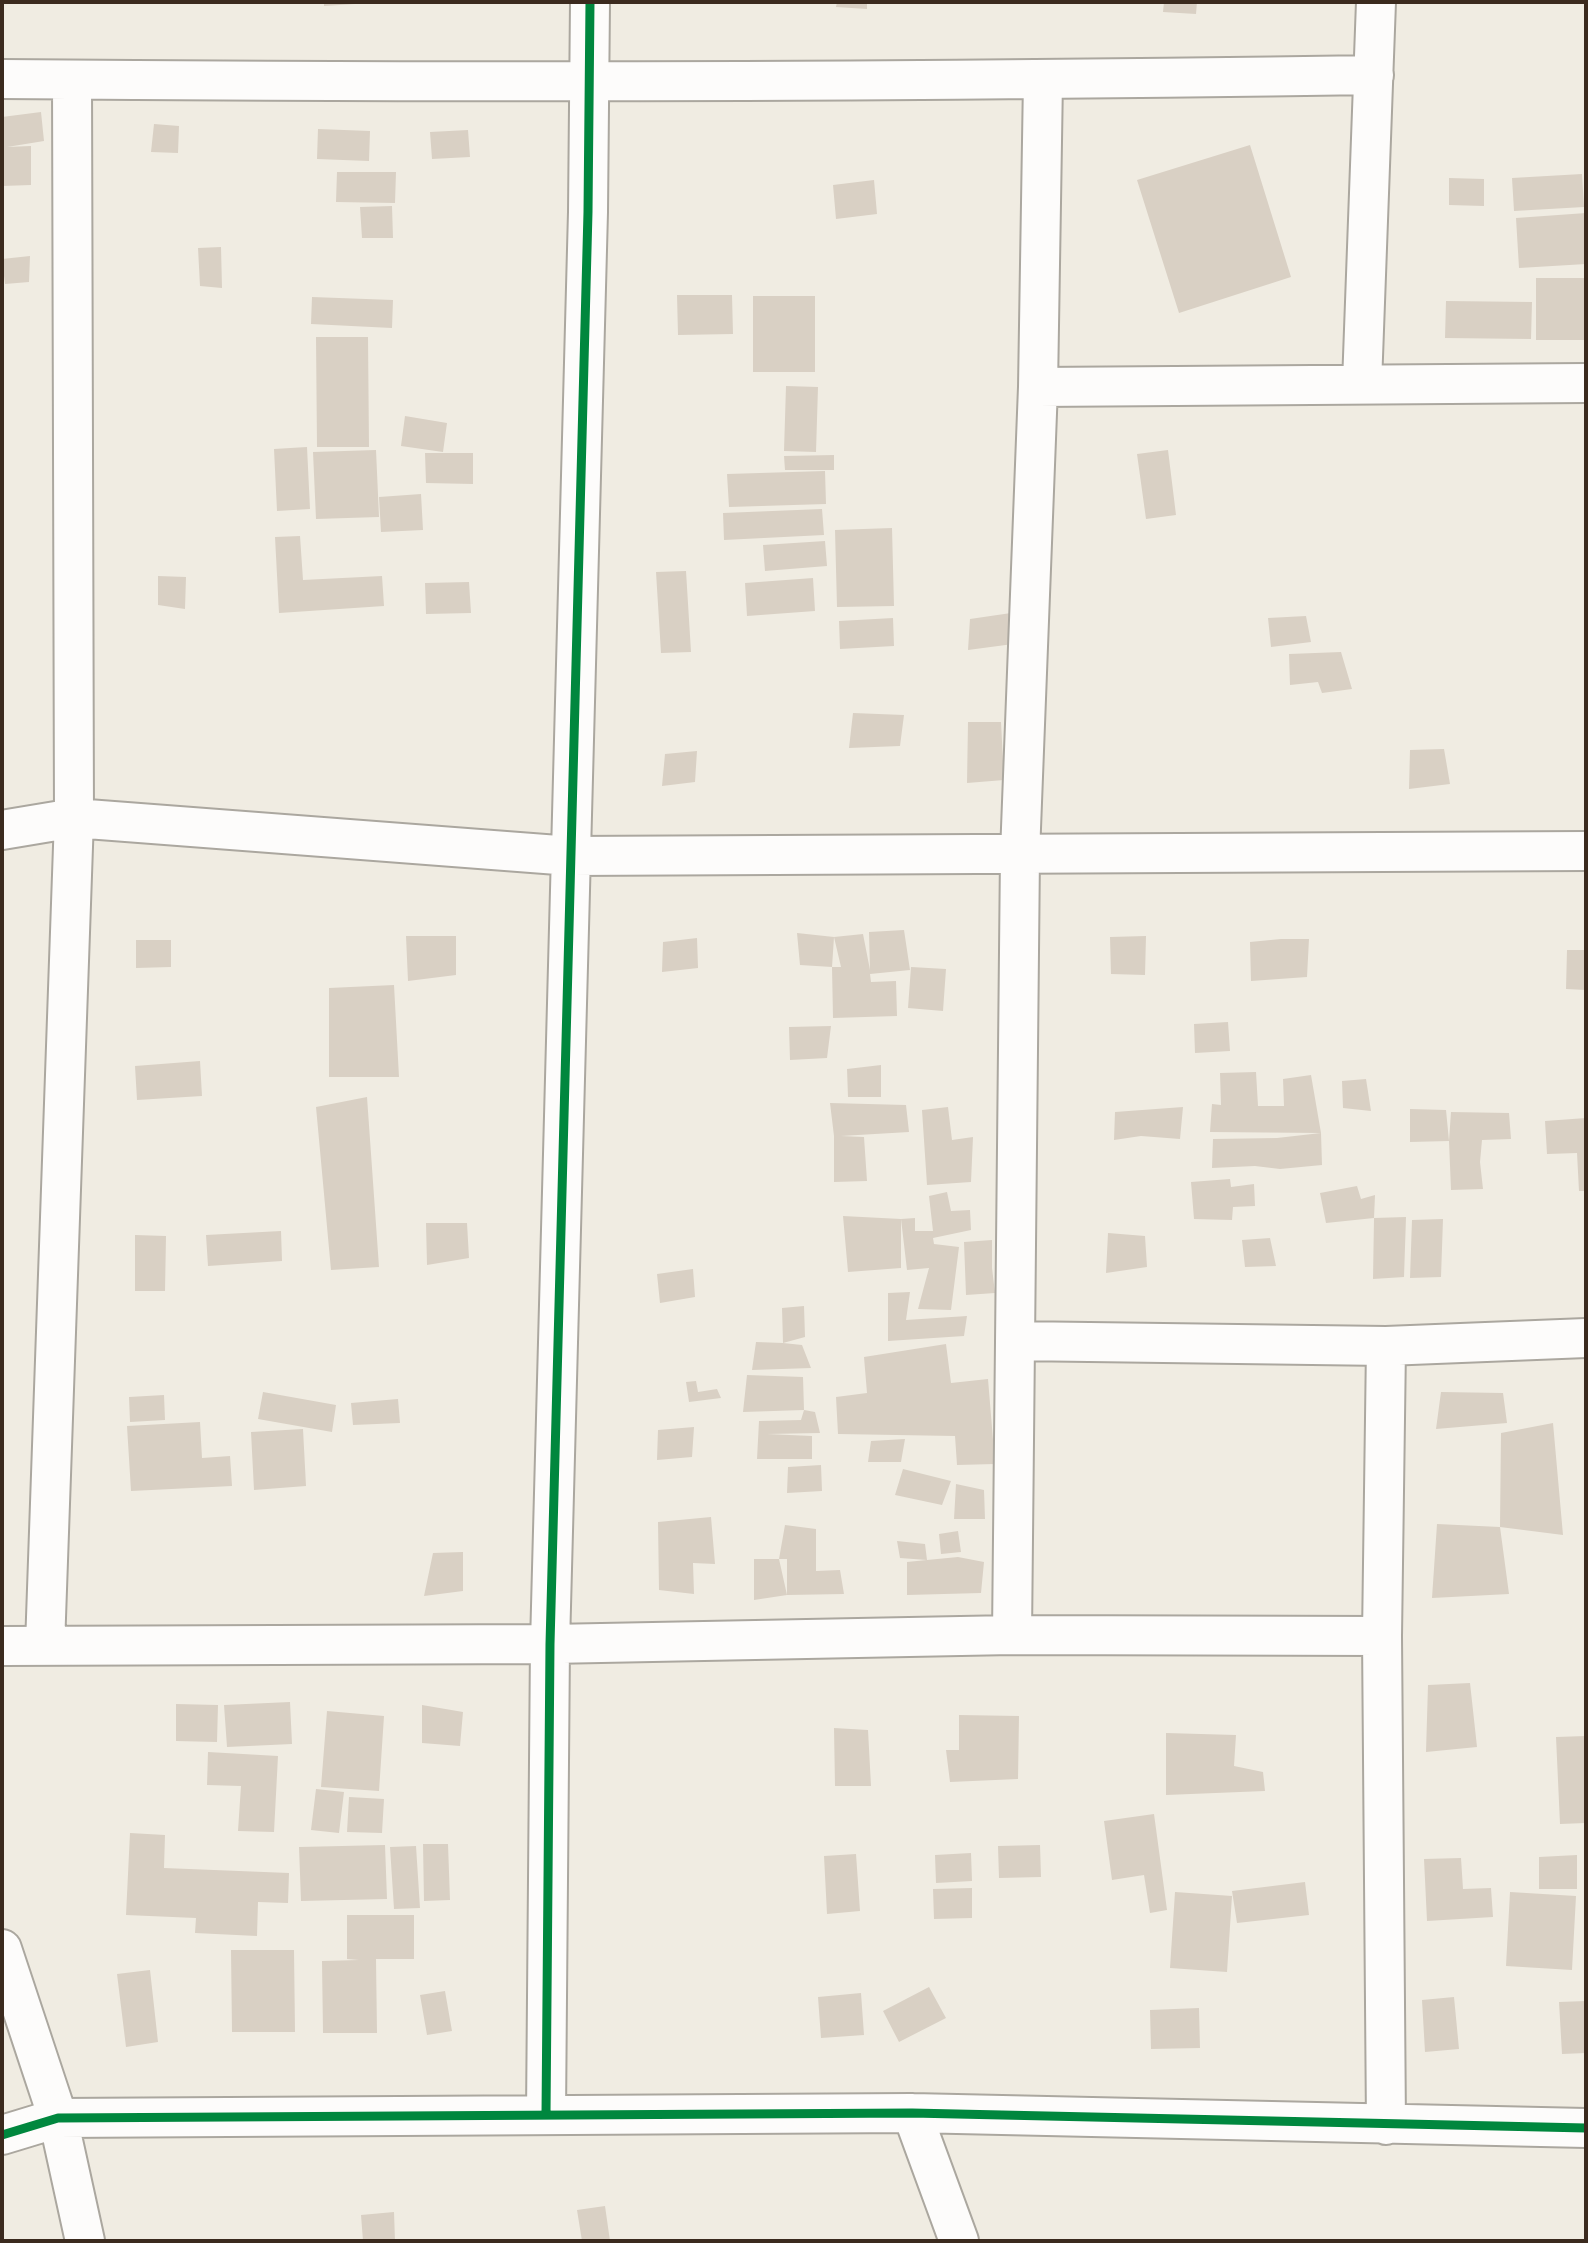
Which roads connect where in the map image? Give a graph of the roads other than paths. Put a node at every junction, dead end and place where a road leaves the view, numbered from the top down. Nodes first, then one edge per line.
1 (590, 2) edge
2 (1376, 2) edge
3 (1374, 75) junction
4 (2, 79) edge
5 (72, 80) junction
6 (1043, 80) junction
7 (589, 82) junction
8 (1586, 383) edge
9 (1362, 384) junction
10 (1038, 387) junction
11 (74, 818) junction
12 (2, 830) edge
13 (1586, 852) edge
14 (1020, 854) junction
15 (570, 856) junction
16 (1586, 1338) edge
17 (1016, 1341) junction
18 (1386, 1346) junction
19 (1012, 1634) junction
20 (1382, 1636) junction
21 (550, 1644) junction
22 (2, 1646) edge
23 (45, 1646) junction
24 (2, 1950) edge
25 (912, 2113) junction
26 (546, 2114) junction
27 (58, 2118) junction
28 (1386, 2125) junction
29 (1586, 2128) edge
30 (2, 2135) edge
31 (85, 2241) edge
32 (959, 2241) edge

1 - 7 street
2 - 3 street
3 - 6 street
3 - 9 street
4 - 5 street
5 - 7 street
5 - 11 street
6 - 7 street
6 - 10 street
7 - 15 street
8 - 9 street
9 - 10 street
10 - 14 street
11 - 12 street
11 - 15 street
11 - 23 street
13 - 14 street
14 - 15 street
14 - 17 street
15 - 21 street
16 - 18 street
17 - 18 street
17 - 19 street
18 - 20 street
19 - 20 street
19 - 21 street
20 - 28 street
21 - 23 street
21 - 26 street
22 - 23 street
24 - 27 street
25 - 26 street
25 - 28 street
25 - 32 street
26 - 27 street
27 - 30 street
27 - 31 street
28 - 29 street

